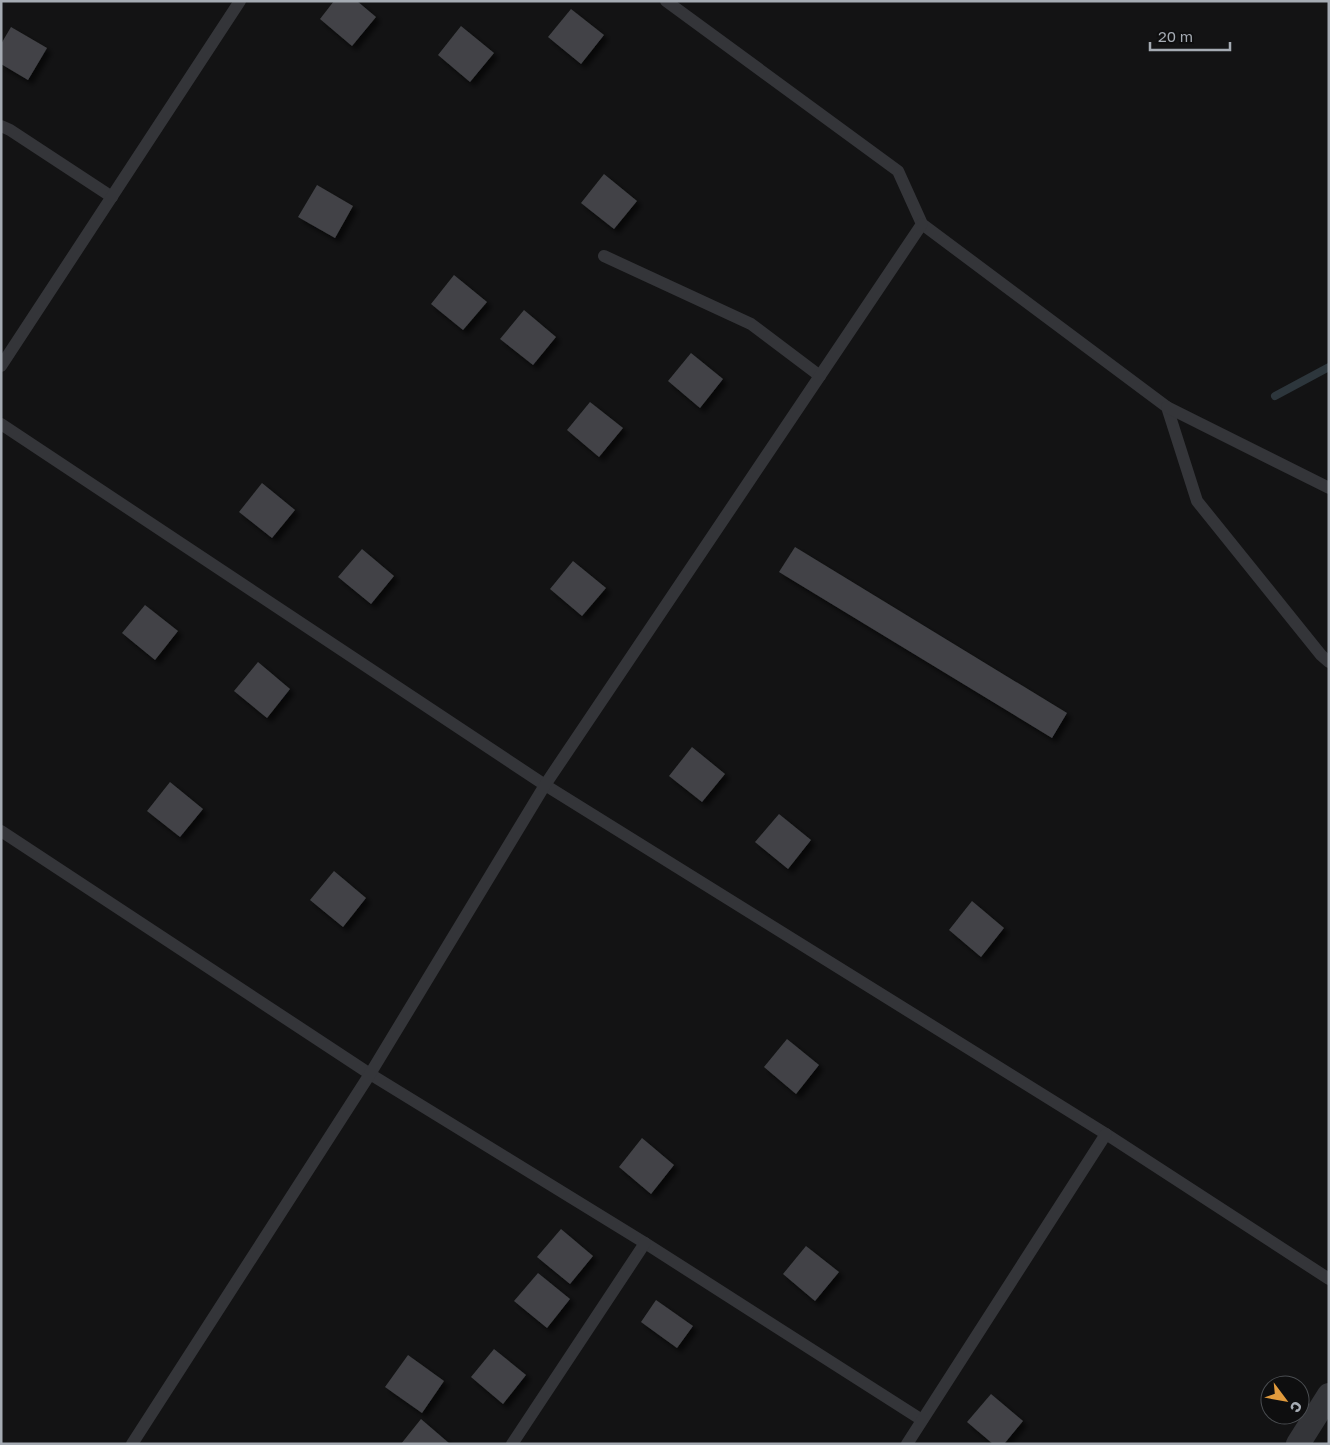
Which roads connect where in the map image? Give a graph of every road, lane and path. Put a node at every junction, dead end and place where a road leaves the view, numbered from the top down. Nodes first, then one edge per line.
1 (240, 1) edge
2 (666, 1) edge
3 (1, 126) edge
4 (112, 197) junction
5 (922, 224) junction
6 (604, 256) dead end
7 (1, 366) edge
8 (820, 376) junction
9 (1167, 407) junction
10 (1, 424) edge
11 (1329, 488) edge
12 (1329, 662) edge
13 (545, 784) junction
14 (1, 831) edge
15 (370, 1074) junction
16 (1106, 1134) junction
17 (645, 1243) junction
18 (1329, 1278) edge
19 (1329, 1395) edge
20 (922, 1420) junction
21 (132, 1444) edge
22 (512, 1444) edge
23 (907, 1444) edge
24 (1298, 1444) edge

1 - 4 lane
2 - 5 lane
3 - 4 lane
4 - 7 lane
5 - 8 lane
5 - 9 lane
6 - 8 lane
8 - 13 lane
9 - 11 lane
9 - 12 lane
10 - 13 lane
13 - 15 lane
13 - 16 lane
14 - 15 lane
15 - 17 lane
15 - 21 lane
16 - 18 lane
16 - 20 lane
17 - 20 lane
17 - 22 lane
19 - 24 street
20 - 23 lane

